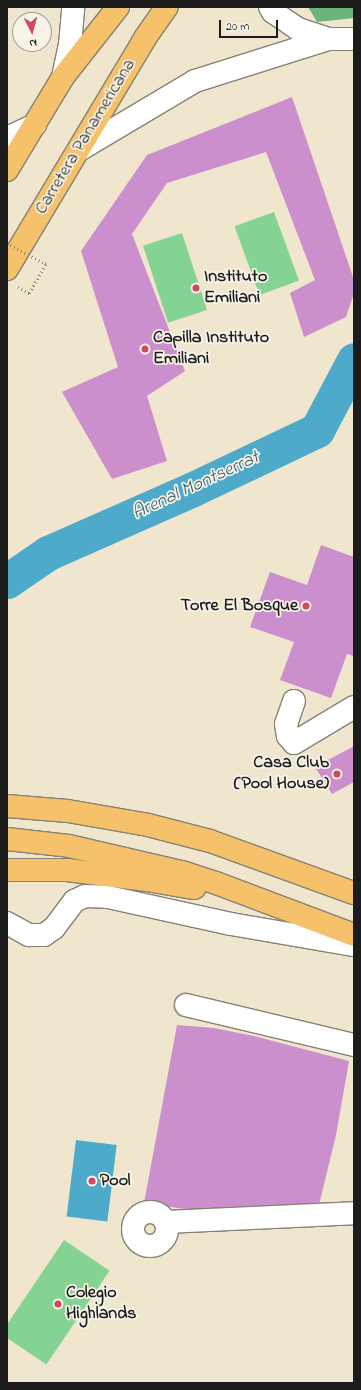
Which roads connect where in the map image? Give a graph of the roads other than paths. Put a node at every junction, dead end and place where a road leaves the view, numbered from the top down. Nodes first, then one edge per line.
1 (73, 7) edge
2 (118, 7) edge
3 (168, 7) edge
4 (270, 7) edge
5 (344, 39) edge
6 (63, 77) junction
7 (35, 125) junction
8 (7, 138) edge
9 (79, 150) junction
10 (7, 170) edge
11 (7, 269) edge
12 (294, 701) dead end
13 (354, 707) edge
14 (7, 806) edge
15 (7, 839) edge
16 (7, 870) edge
17 (354, 893) edge
18 (268, 903) junction
19 (7, 923) edge
20 (354, 935) edge
21 (354, 945) edge
22 (186, 1006) dead end
23 (354, 1045) edge
24 (354, 1213) edge
25 (166, 1222) dead end

1 - 6 street
2 - 6 main road
3 - 9 main road, Carretera Panamericana
4 - 5 street
5 - 9 street
6 - 7 main road
7 - 8 street
7 - 10 main road
9 - 11 main road, Carretera Panamericana
12 - 13 street
14 - 17 main road
15 - 18 main road
16 - 18 main road
18 - 20 main road
19 - 21 street
22 - 23 street
24 - 25 street

